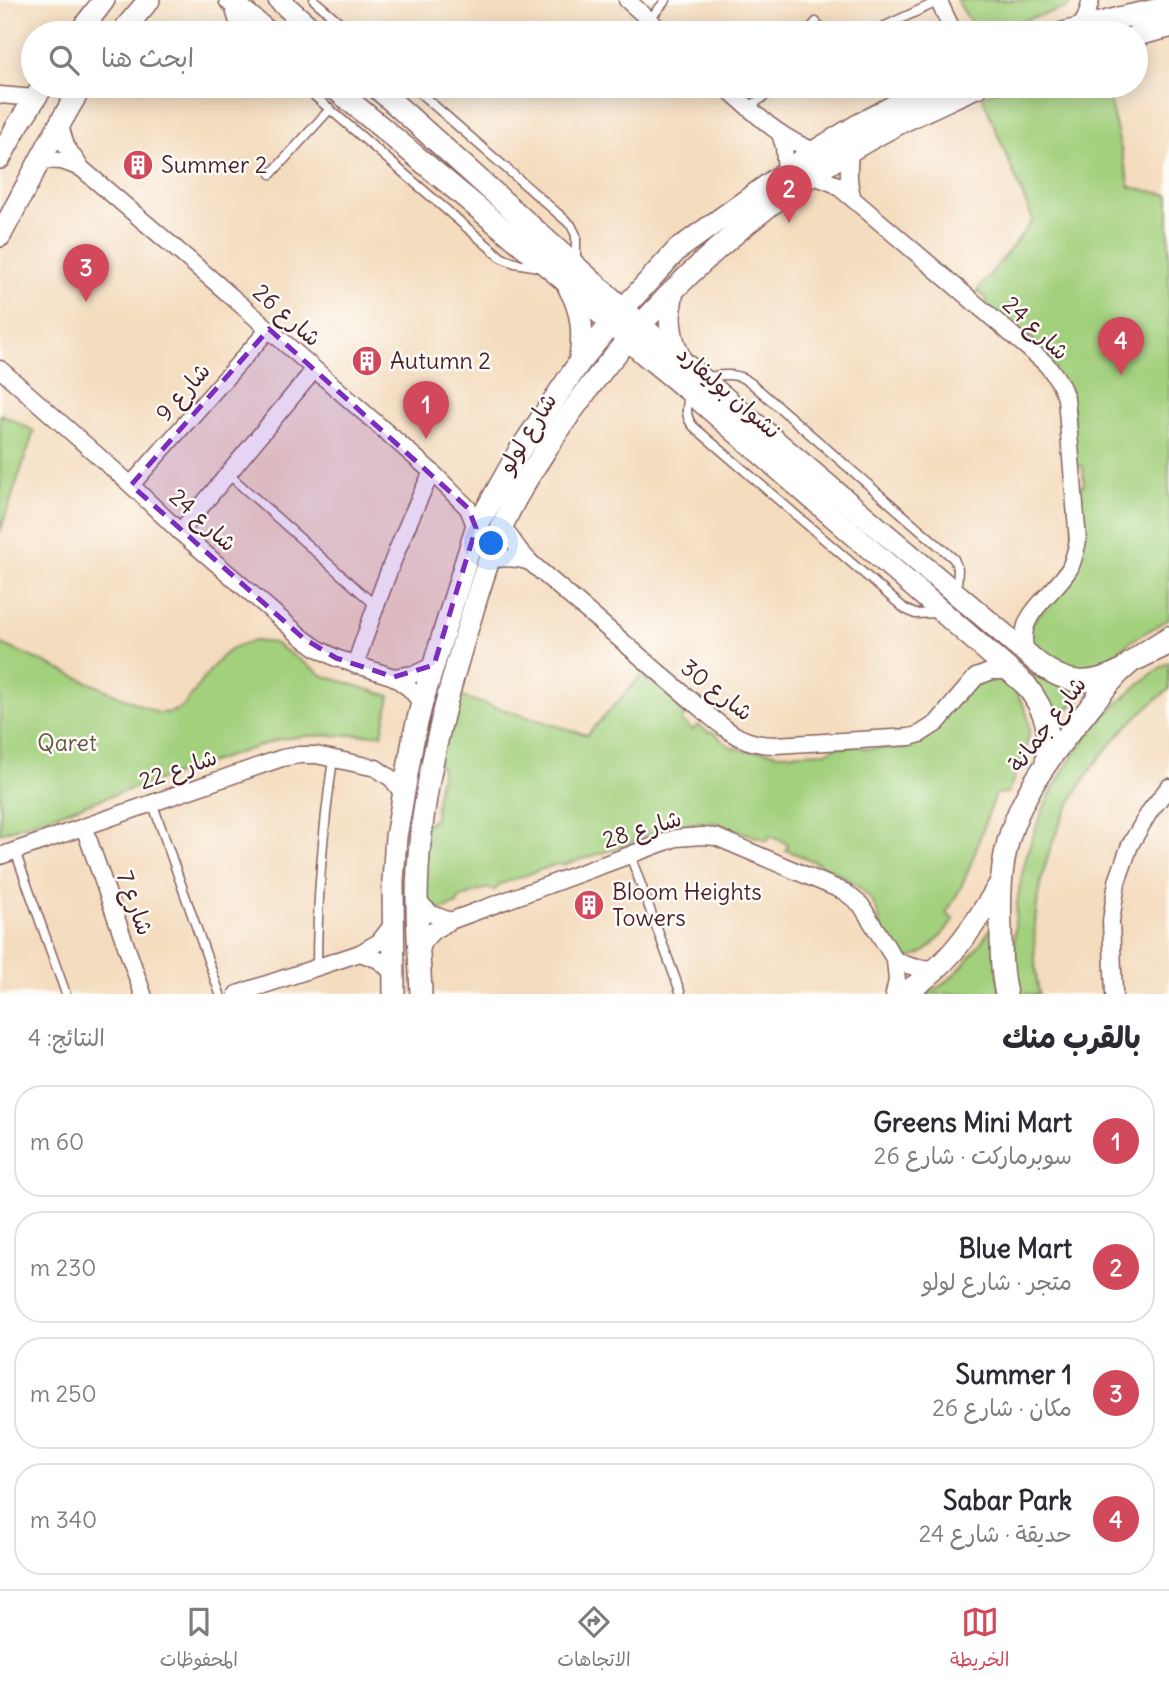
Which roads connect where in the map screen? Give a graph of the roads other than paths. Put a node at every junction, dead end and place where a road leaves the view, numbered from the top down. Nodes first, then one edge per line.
1 (104, 0) edge
2 (149, 0) edge
3 (228, 0) edge
4 (279, 0) edge
5 (314, 0) edge
6 (627, 0) edge
7 (666, 0) edge
8 (938, 0) edge
9 (1091, 0) edge
10 (1097, 0) edge
11 (1169, 7) edge
12 (1119, 18) junction
13 (649, 20) joint
14 (88, 21) edge
15 (131, 21) edge
16 (234, 21) edge
17 (254, 21) edge
18 (303, 21) edge
19 (338, 21) edge
20 (895, 21) edge
21 (948, 21) edge
22 (1082, 21) edge
23 (1107, 21) edge
24 (1169, 27) edge
25 (1148, 32) edge
26 (21, 94) edge
27 (0, 97) edge
28 (35, 98) edge
29 (74, 98) edge
30 (317, 98) edge
31 (347, 98) edge
32 (387, 98) edge
33 (426, 98) edge
34 (738, 98) edge
35 (762, 98) edge
36 (909, 98) edge
37 (952, 98) edge
38 (749, 107) junction
39 (330, 109) junction
40 (59, 122) junction
41 (16, 128) junction
42 (780, 134) junction
43 (850, 150) junction
44 (815, 151) junction
45 (0, 158) edge
46 (41, 160) junction
47 (81, 167) junction
48 (786, 172) junction
49 (271, 174) dead end
50 (811, 175) junction
51 (853, 199) junction
52 (0, 236) edge
53 (564, 272) junction
54 (673, 291) junction
55 (618, 316) junction
56 (269, 329) junction
57 (634, 332) junction
58 (681, 360) junction
59 (579, 363) junction
60 (0, 369) edge
61 (314, 370) junction
62 (695, 384) junction
63 (432, 472) junction
64 (227, 473) junction
65 (131, 485) junction
66 (494, 496) junction
67 (460, 499) junction
68 (502, 526) junction
69 (476, 528) junction
70 (180, 531) junction
71 (488, 561) junction
72 (530, 562) junction
73 (376, 606) junction
74 (1029, 617) junction
75 (992, 623) junction
76 (1169, 637) edge
77 (979, 644) junction
78 (1169, 651) edge
79 (1026, 652) junction
80 (355, 665) junction
81 (434, 665) junction
82 (1122, 670) junction
83 (1010, 671) junction
84 (394, 677) junction
85 (976, 677) junction
86 (422, 703) junction
87 (410, 755) junction
88 (333, 759) junction
89 (1046, 764) junction
90 (376, 768) junction
91 (1169, 787) edge
92 (403, 794) junction
93 (152, 802) junction
94 (84, 827) junction
95 (8, 854) edge
96 (631, 855) junction
97 (1002, 880) junction
98 (417, 901) junction
99 (450, 921) junction
100 (392, 925) junction
101 (419, 946) junction
102 (360, 953) junction
103 (895, 960) junction
104 (317, 968) junction
105 (939, 968) junction
106 (393, 983) edge
107 (1116, 990) edge
108 (903, 993) edge
109 (66, 994) edge
110 (144, 994) edge
111 (220, 994) edge
112 (237, 994) edge
113 (421, 994) edge
114 (681, 994) edge
115 (1006, 994) edge

1 - 14 street
2 - 15 street
3 - 16 lane
3 - 17 street
4 - 18 street
5 - 19 lane
6 - 13 street
7 - 13 lane
8 - 20 lane
8 - 21 street
9 - 22 street
10 - 12 street
11 - 12 street
12 - 23 street
24 - 25 street
26 - 27 street
27 - 41 street
28 - 41 street
29 - 40 street
30 - 39 lane
31 - 53 street, نشوان بوليفارد
32 - 53 street, نشوان بوليفارد
33 - 53 lane
34 - 38 street
35 - 38 lane
36 - 44 street, شارع لولو
37 - 43 street, شارع لولو
38 - 42 street
39 - 49 lane
39 - 53 lane
40 - 46 street
40 - 47 street, شارع 26
41 - 45 street
42 - 44 street
42 - 48 street
43 - 50 street, شارع لولو
43 - 51 street
44 - 48 street, شارع لولو
46 - 47 street, شارع 26
46 - 52 street
47 - 56 street, شارع 26
48 - 55 street, شارع لولو
50 - 51 street, شارع 24
50 - 54 street, شارع لولو
51 - 74 street, شارع 24
53 - 55 street, نشوان بوليفارد
53 - 59 street
54 - 57 street, شارع لولو
54 - 58 street
55 - 57 street, نشوان بوليفارد
55 - 59 street, شارع لولو
56 - 61 street, شارع 26
56 - 65 street, شارع 9
57 - 58 street, نشوان بوليفارد
57 - 62 street, نشوان بوليفارد
57 - 68 street, شارع لولو
58 - 62 street, نشوان بوليفارد
59 - 66 street, شارع لولو
60 - 65 street, شارع 24
61 - 63 street, شارع 26
61 - 64 street
62 - 75 street, نشوان بوليفارد
62 - 77 street, نشوان بوليفارد
63 - 67 street, شارع 26
63 - 73 street
64 - 70 street
64 - 73 lane
65 - 70 street, شارع 24
66 - 67 street
66 - 69 street, شارع لولو
67 - 69 street, شارع 26
68 - 71 street, شارع لولو
68 - 72 street, شارع 30
69 - 81 street, شارع لولو
70 - 80 street, شارع 24
71 - 72 street
71 - 98 street, شارع لولو
72 - 85 street, شارع 30
73 - 80 street
74 - 75 street
74 - 79 street
75 - 79 street, نشوان بوليفارد
76 - 82 street, شارع جمانة
77 - 83 street, نشوان بوليفارد
77 - 85 street
78 - 82 lane
79 - 82 street, نشوان بوليفارد
80 - 84 street, شارع 24
81 - 84 street
81 - 86 street, شارع لولو
82 - 89 street, شارع جمانة
83 - 85 street
83 - 89 street, نشوان بوليفارد
84 - 86 street, شارع 24
86 - 87 street, شارع لولو
87 - 90 street
87 - 92 street, شارع لولو
88 - 90 street, شارع 22
88 - 93 street, شارع 22
88 - 104 lane
89 - 97 street, شارع جمانة
90 - 92 street
91 - 107 street
92 - 100 street, شارع لولو
93 - 94 street, شارع 22
93 - 111 lane
94 - 95 street, شارع 22
94 - 110 street, شارع 7
95 - 109 lane
96 - 99 street, شارع 28
96 - 103 street, شارع 28
96 - 114 lane
97 - 105 street
97 - 115 street, شارع جمانة
98 - 99 street
98 - 101 street, شارع لولو
99 - 101 street, شارع 28
100 - 102 street
100 - 106 street, شارع لولو
101 - 113 street, شارع لولو
102 - 104 street
102 - 106 street
103 - 105 street
103 - 108 street
104 - 112 street
105 - 108 street

